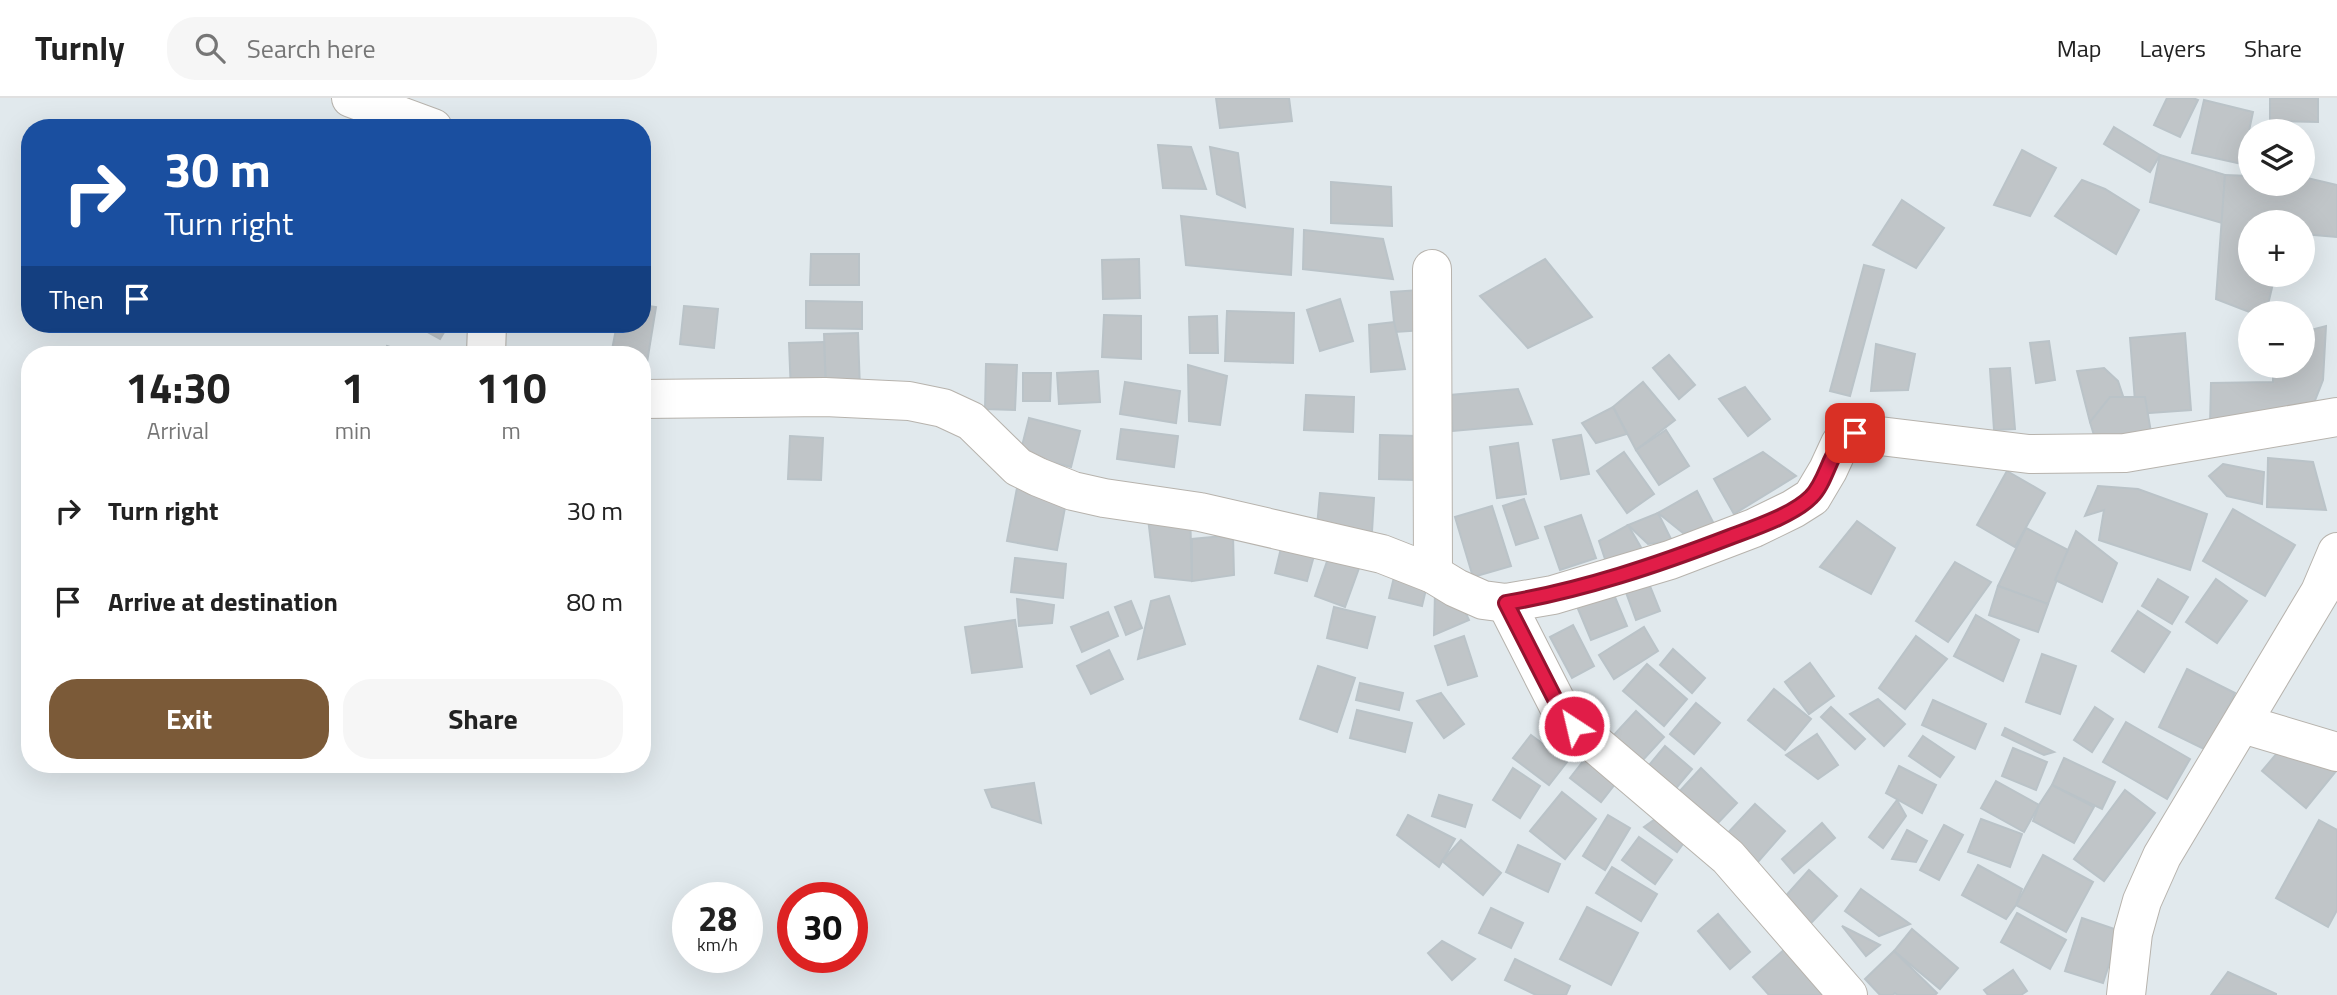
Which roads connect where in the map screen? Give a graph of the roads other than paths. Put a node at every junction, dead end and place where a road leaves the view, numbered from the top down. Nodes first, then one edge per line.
1 (351, 98) edge
2 (408, 119) edge
3 (1432, 269) dead end
4 (651, 400) edge
5 (2337, 417) edge
6 (2337, 552) edge
7 (1433, 574) junction
8 (1506, 603) junction
9 (2243, 724) junction
10 (2337, 752) edge
11 (1848, 995) edge
12 (2126, 995) edge

1 - 2 street
3 - 7 street
4 - 7 street
5 - 8 street
6 - 9 street
7 - 8 street
8 - 11 street
9 - 10 street
9 - 12 street

